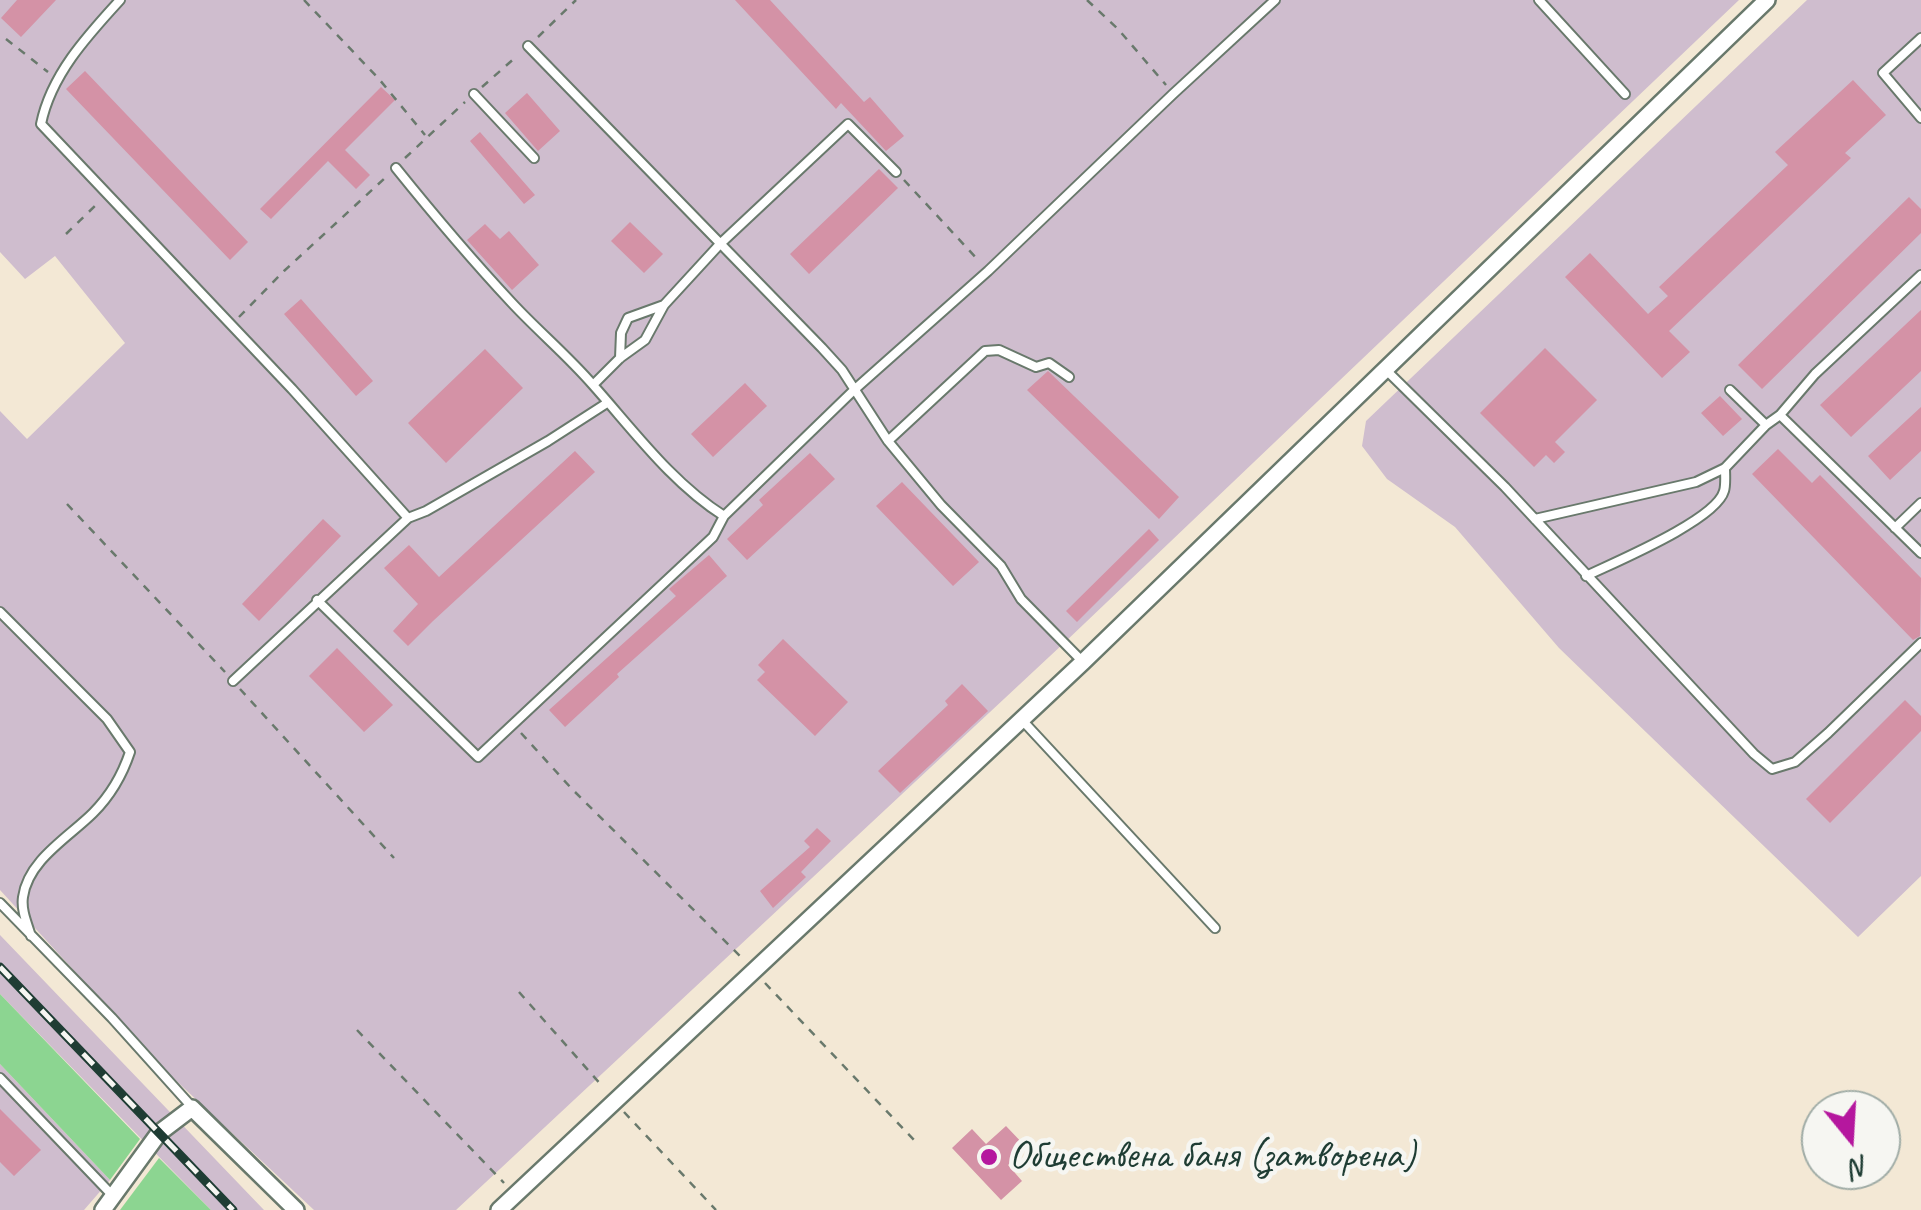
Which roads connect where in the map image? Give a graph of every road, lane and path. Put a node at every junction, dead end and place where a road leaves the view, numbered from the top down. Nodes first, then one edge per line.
1 (120, 0) edge
2 (304, 0) edge
3 (1088, 0) edge
4 (1275, 0) edge
5 (1540, 0) edge
6 (1767, 0) edge
7 (1921, 38) edge
8 (6, 39) dead end
9 (528, 46) dead end
10 (58, 80) junction
11 (474, 94) dead end
12 (1173, 94) junction
13 (1625, 94) dead end
14 (1921, 118) edge
15 (426, 136) dead end
16 (534, 158) dead end
17 (396, 168) dead end
18 (896, 172) joint
19 (106, 195) junction
20 (66, 234) dead end
21 (720, 244) junction
22 (988, 271) junction
23 (1921, 275) edge
24 (664, 305) junction
25 (620, 358) junction
26 (1385, 369) junction
27 (1069, 377) dead end
28 (593, 385) junction
29 (854, 390) junction
30 (1730, 390) dead end
31 (607, 403) junction
32 (1780, 415) junction
33 (1766, 424) junction
34 (888, 441) junction
35 (1725, 468) junction
36 (1921, 503) edge
37 (67, 504) dead end
38 (724, 516) junction
39 (408, 518) junction
40 (1534, 519) junction
41 (1895, 528) junction
42 (1921, 553) edge
43 (1586, 576) junction
44 (317, 600) junction
45 (0, 612) edge
46 (1921, 643) edge
47 (1084, 662) junction
48 (233, 680) junction
49 (1022, 720) junction
50 (513, 724) junction
51 (394, 858) dead end
52 (0, 903) edge
53 (1215, 928) dead end
54 (32, 936) junction
55 (754, 971) junction
56 (357, 1030) dead end
57 (0, 1078) edge
58 (192, 1108) junction
59 (914, 1140) dead end
60 (114, 1196) junction
61 (508, 1205) edge
62 (104, 1210) edge
63 (296, 1210) edge

1 - 10 lane
2 - 15 path
3 - 12 path
4 - 12 lane
5 - 13 lane
6 - 26 street
7 - 14 lane
8 - 10 path
9 - 21 lane
10 - 19 lane
11 - 16 lane
12 - 22 lane
17 - 28 lane
18 - 21 lane
18 - 22 path
19 - 20 path
19 - 39 lane
21 - 24 lane
21 - 29 lane
22 - 29 lane
23 - 32 lane
24 - 25 lane
24 - 25 lane
25 - 28 lane
26 - 40 lane
26 - 47 street
27 - 34 lane
28 - 31 lane
29 - 34 lane
29 - 38 lane
30 - 33 lane
31 - 38 lane
31 - 39 lane
32 - 33 lane
32 - 41 lane
33 - 35 lane
34 - 47 lane
35 - 40 lane
35 - 43 lane
36 - 41 lane
37 - 48 path
38 - 50 lane
39 - 44 lane
40 - 43 lane
41 - 42 lane
43 - 46 lane
44 - 48 lane
44 - 50 lane
45 - 54 lane
47 - 49 street
48 - 51 path
49 - 53 lane
49 - 55 street
50 - 55 path
52 - 54 lane
54 - 58 lane
55 - 59 path
55 - 61 street
56 - 61 path
57 - 60 lane
58 - 60 street
58 - 63 street
60 - 62 street

